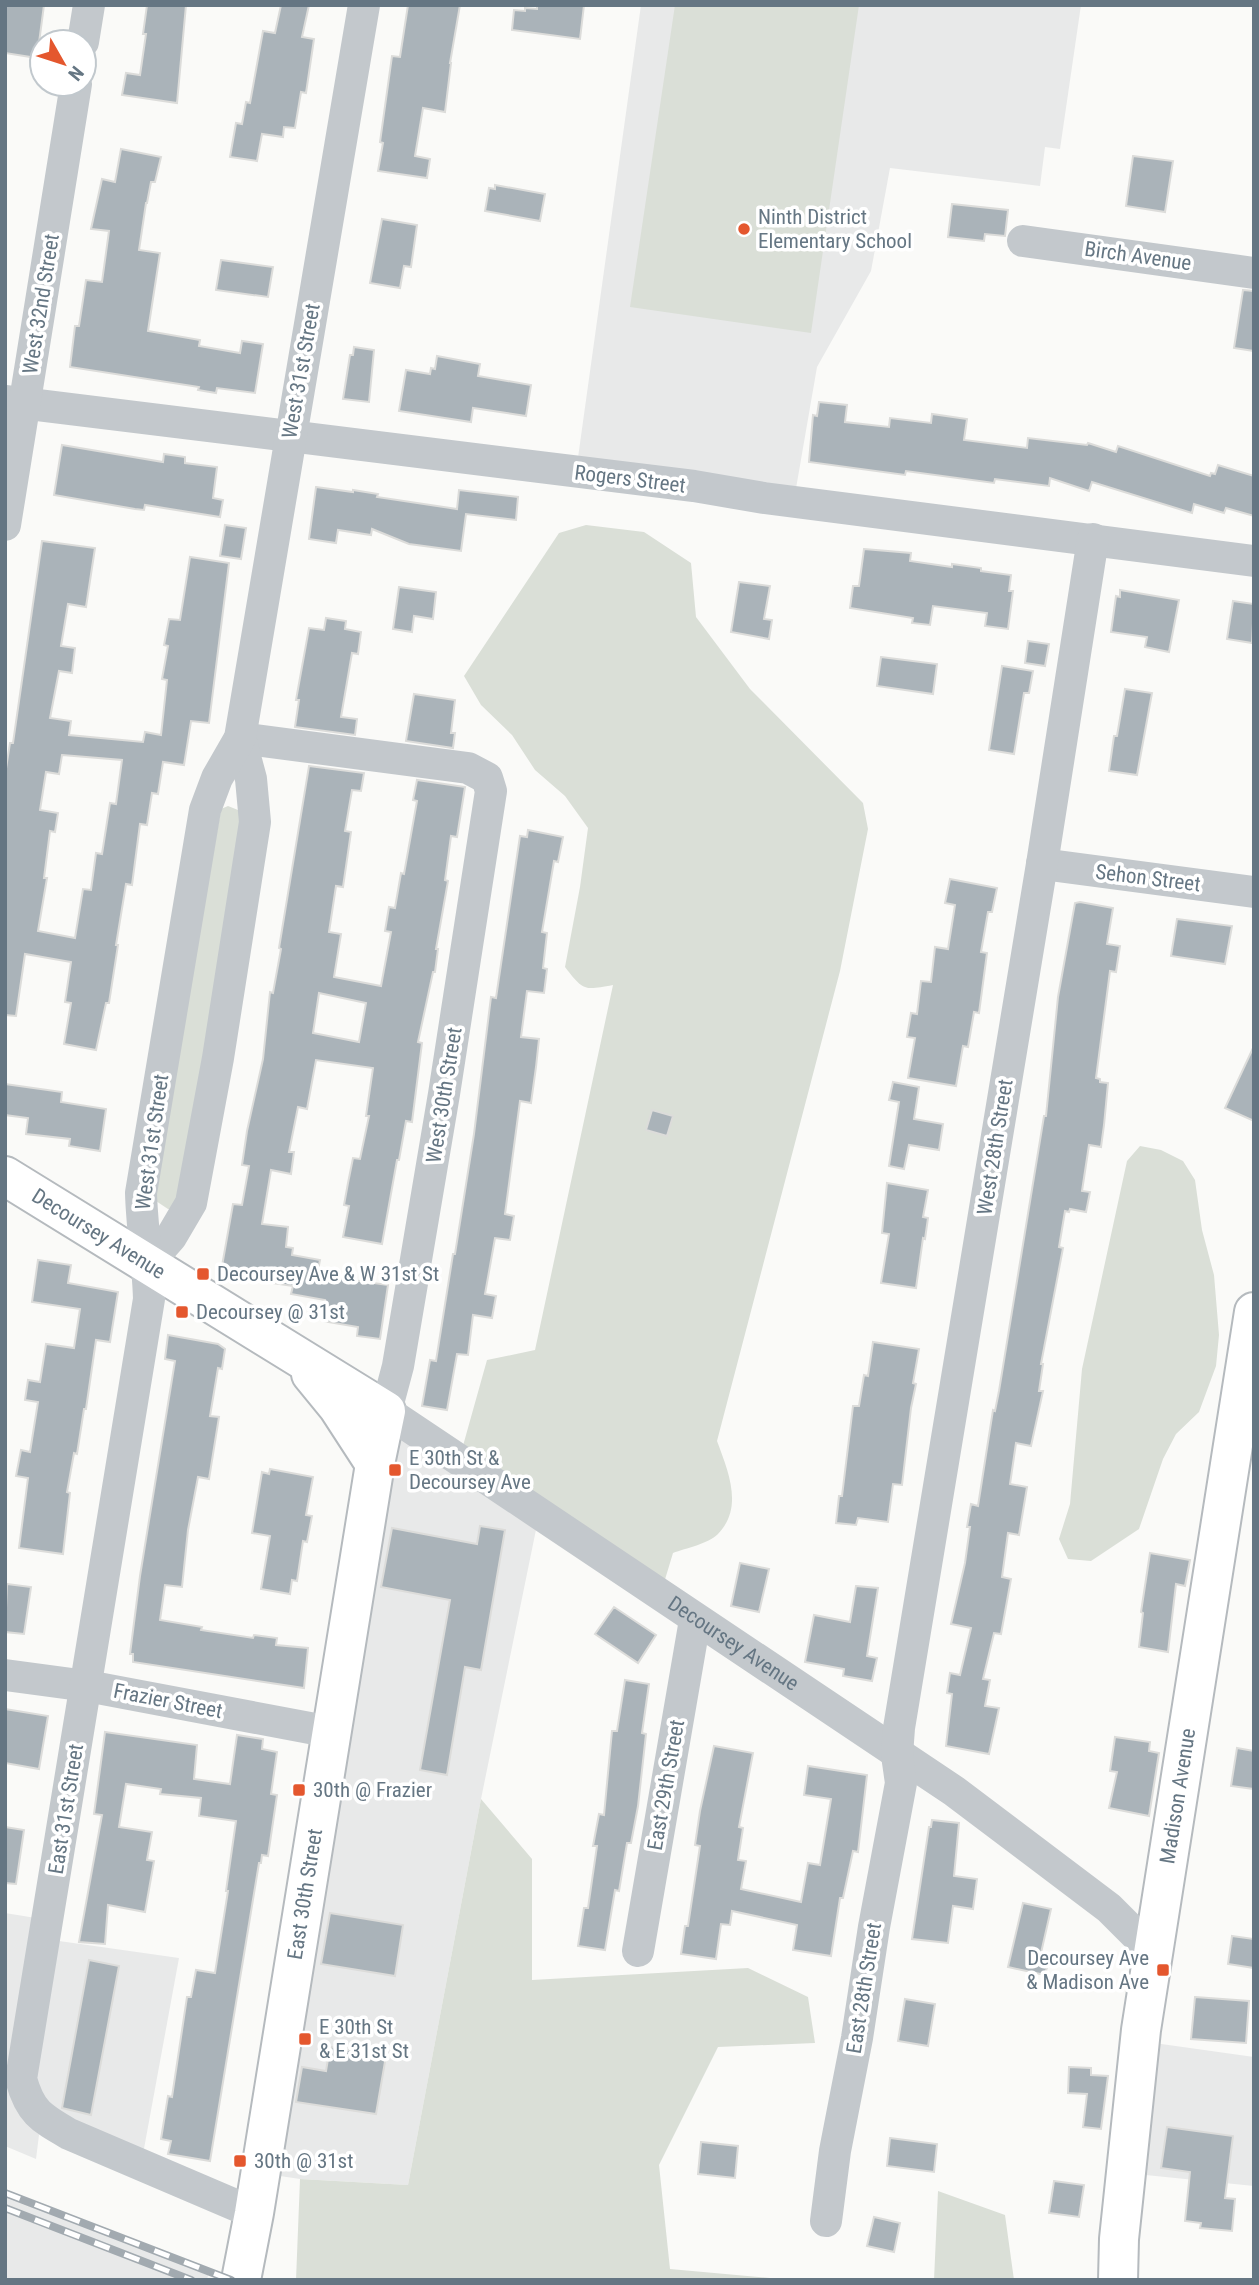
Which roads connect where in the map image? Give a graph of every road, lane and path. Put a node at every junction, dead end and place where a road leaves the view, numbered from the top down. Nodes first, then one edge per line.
1 (89, 5) edge
2 (364, 5) edge
3 (85, 28) edge
4 (73, 98) edge
5 (1023, 241) dead end
6 (1254, 272) edge
7 (15, 403) edge
8 (290, 435) junction
9 (5, 525) edge
10 (1093, 539) junction
11 (1254, 561) edge
12 (240, 738) junction
13 (1042, 864) junction
14 (1254, 892) edge
15 (5, 1176) edge
16 (148, 1263) junction
17 (1254, 1312) edge
18 (299, 1357) junction
19 (386, 1411) junction
20 (374, 1464) junction
21 (695, 1620) junction
22 (5, 1675) edge
23 (87, 1686) junction
24 (331, 1732) junction
25 (897, 1755) junction
26 (638, 1951) dead end
27 (1153, 1952) junction
28 (254, 2213) junction
29 (826, 2221) dead end
30 (241, 2280) edge
31 (1118, 2280) edge

1 - 3 street
2 - 8 street, West 31st Street
4 - 7 street, West 32nd Street
5 - 6 street, Birch Avenue
7 - 8 street, Rogers Street
7 - 9 street, West 32nd Street
8 - 10 street, Rogers Street
8 - 12 street, West 31st Street
10 - 11 street, Rogers Street
10 - 13 street, West 28th Street
12 - 16 street, West 31st Street
12 - 16 street, West 31st Street
12 - 19 street, West 30th Street
13 - 14 street, Sehon Street
13 - 25 street, West 28th Street
15 - 16 main road, Decoursey Avenue
16 - 18 main road, Decoursey Avenue
16 - 23 street, East 31st Street
17 - 27 main road, Madison Avenue
18 - 19 main road, Decoursey Avenue
18 - 20 main road, Decoursey Avenue
19 - 20 main road, East 30th Street
19 - 21 street, Decoursey Avenue
20 - 24 main road, East 30th Street
21 - 25 street, Decoursey Avenue
21 - 26 street, East 29th Street
22 - 23 street, Frazier Street
23 - 24 street, Frazier Street
23 - 28 street, East 31st Street
24 - 28 main road, East 30th Street
25 - 27 street, Decoursey Avenue
25 - 29 street, East 28th Street
27 - 31 main road, Madison Avenue
28 - 30 main road, East 30th Street

